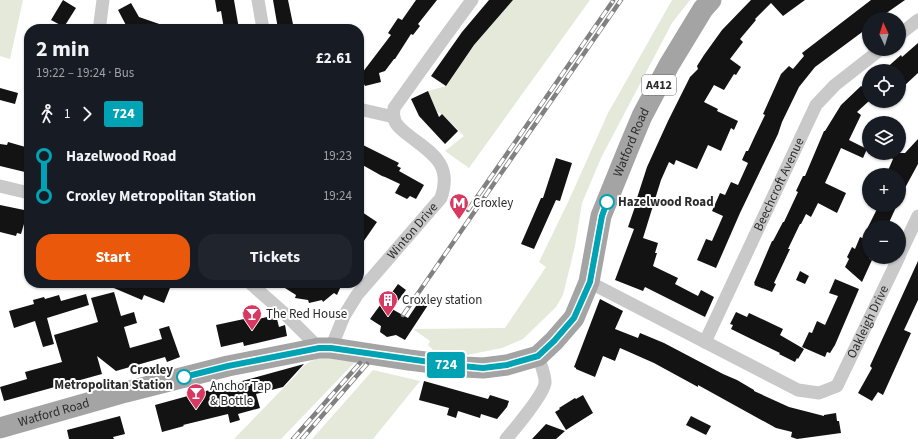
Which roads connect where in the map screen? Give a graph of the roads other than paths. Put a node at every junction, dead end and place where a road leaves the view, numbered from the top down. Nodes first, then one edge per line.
1 (103, 0) edge
2 (258, 0) edge
3 (711, 0) edge
4 (467, 2) edge
5 (918, 20) edge
6 (100, 24) edge
7 (262, 24) edge
8 (906, 29) edge
9 (872, 56) edge
10 (364, 110) edge
11 (394, 117) junction
12 (0, 186) edge
13 (24, 193) edge
14 (918, 216) edge
15 (906, 242) edge
16 (896, 264) edge
17 (590, 282) junction
18 (364, 287) edge
19 (256, 288) edge
20 (363, 288) edge
21 (705, 342) junction
22 (325, 348) junction
23 (538, 356) junction
24 (0, 428) edge
25 (508, 438) edge

1 - 6 street
2 - 7 street
3 - 17 main road, Watford Road / A412
4 - 11 street
5 - 8 street
9 - 21 street, Beechcroft Avenue
10 - 11 street
11 - 18 street, Winton Drive
12 - 13 street
14 - 15 street, Oakleigh Drive
16 - 21 street, Oakleigh Drive
17 - 21 street
17 - 23 main road, Watford Road / A412
19 - 22 street
20 - 22 street, Winton Drive
22 - 23 main road, Watford Road / A412
22 - 24 main road, Watford Road / A412
23 - 25 street

